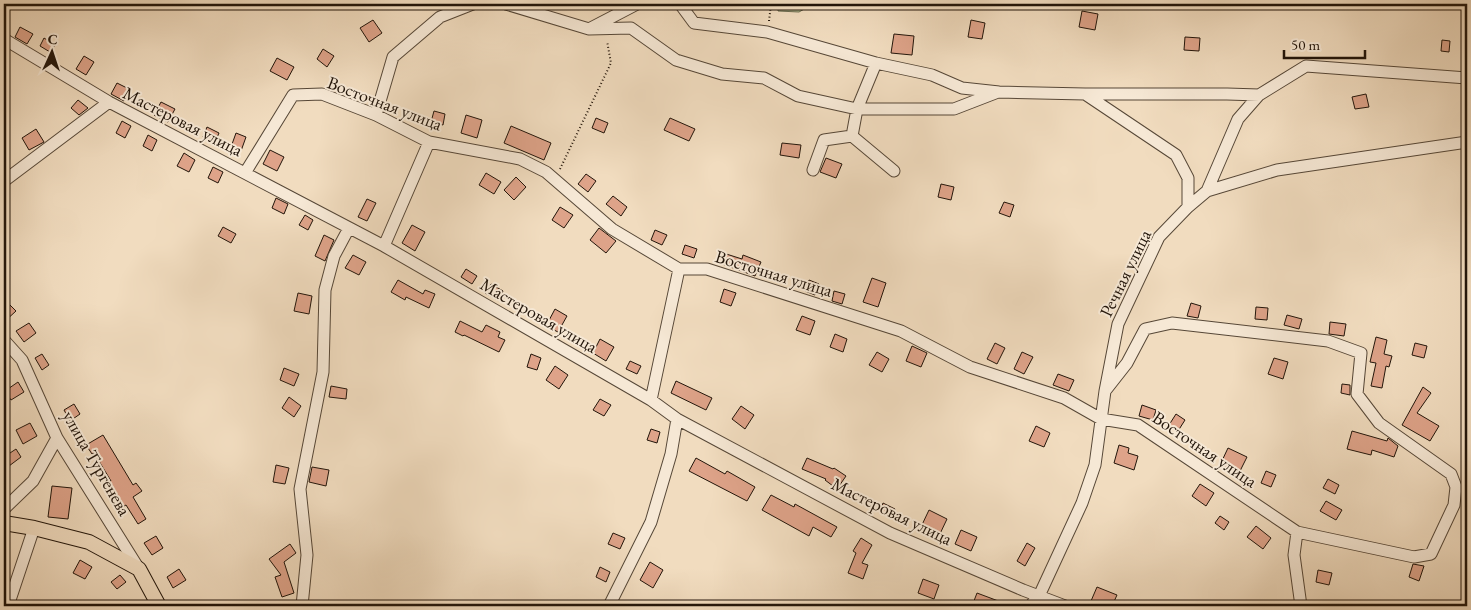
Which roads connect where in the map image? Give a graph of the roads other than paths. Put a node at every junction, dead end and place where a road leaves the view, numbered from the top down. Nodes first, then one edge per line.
1 (473, 4) edge
2 (506, 4) edge
3 (637, 4) edge
4 (680, 4) edge
5 (590, 29) junction
6 (4, 39) edge
7 (876, 64) junction
8 (1467, 78) edge
9 (999, 92) junction
10 (1085, 94) junction
11 (1259, 95) junction
12 (109, 102) junction
13 (857, 108) junction
14 (376, 114) junction
15 (852, 136) junction
16 (428, 142) junction
17 (1467, 142) edge
18 (812, 170) dead end
19 (894, 171) dead end
20 (245, 172) junction
21 (4, 181) edge
22 (1207, 191) junction
23 (1188, 207) junction
24 (349, 228) junction
25 (384, 246) junction
26 (679, 269) junction
27 (4, 340) edge
28 (1104, 391) junction
29 (651, 400) junction
30 (677, 419) junction
31 (1101, 419) junction
32 (57, 438) junction
33 (4, 509) edge
34 (4, 523) edge
35 (34, 528) junction
36 (1297, 532) junction
37 (139, 569) junction
38 (1039, 596) junction
39 (8, 606) edge
40 (159, 606) edge
41 (302, 606) edge
42 (609, 606) edge
43 (1030, 606) edge
44 (1061, 606) edge
45 (1301, 606) edge

1 - 14 street
2 - 5 street
3 - 5 street
4 - 7 street
5 - 13 street
6 - 12 street, Мастеровая улица
7 - 9 street
7 - 13 street
8 - 11 street
9 - 10 street
9 - 13 street
10 - 11 street
10 - 23 street
11 - 22 street
12 - 20 street, Мастеровая улица
12 - 21 street
13 - 15 street
14 - 16 street, Восточная улица
14 - 20 street, Восточная улица
15 - 18 street
15 - 19 street
16 - 25 street
16 - 26 street, Восточная улица
17 - 22 street, Речная улица
20 - 24 street, Мастеровая улица
22 - 23 street, Речная улица
23 - 28 street, Речная улица
24 - 25 street, Мастеровая улица
24 - 41 street
25 - 29 street, Мастеровая улица
26 - 29 street
26 - 31 street, Восточная улица
27 - 32 street, улица Тургенева
28 - 31 street, Речная улица
28 - 36 street
29 - 30 street, Мастеровая улица
30 - 38 street, Мастеровая улица
30 - 42 street
31 - 36 street, Восточная улица
31 - 38 street, Речная улица
32 - 33 street
32 - 37 street, улица Тургенева
34 - 35 main road
35 - 37 main road
35 - 39 street
36 - 45 street
37 - 40 main road, улица Тургенева
38 - 43 street, Речная улица
38 - 44 street, Мастеровая улица

